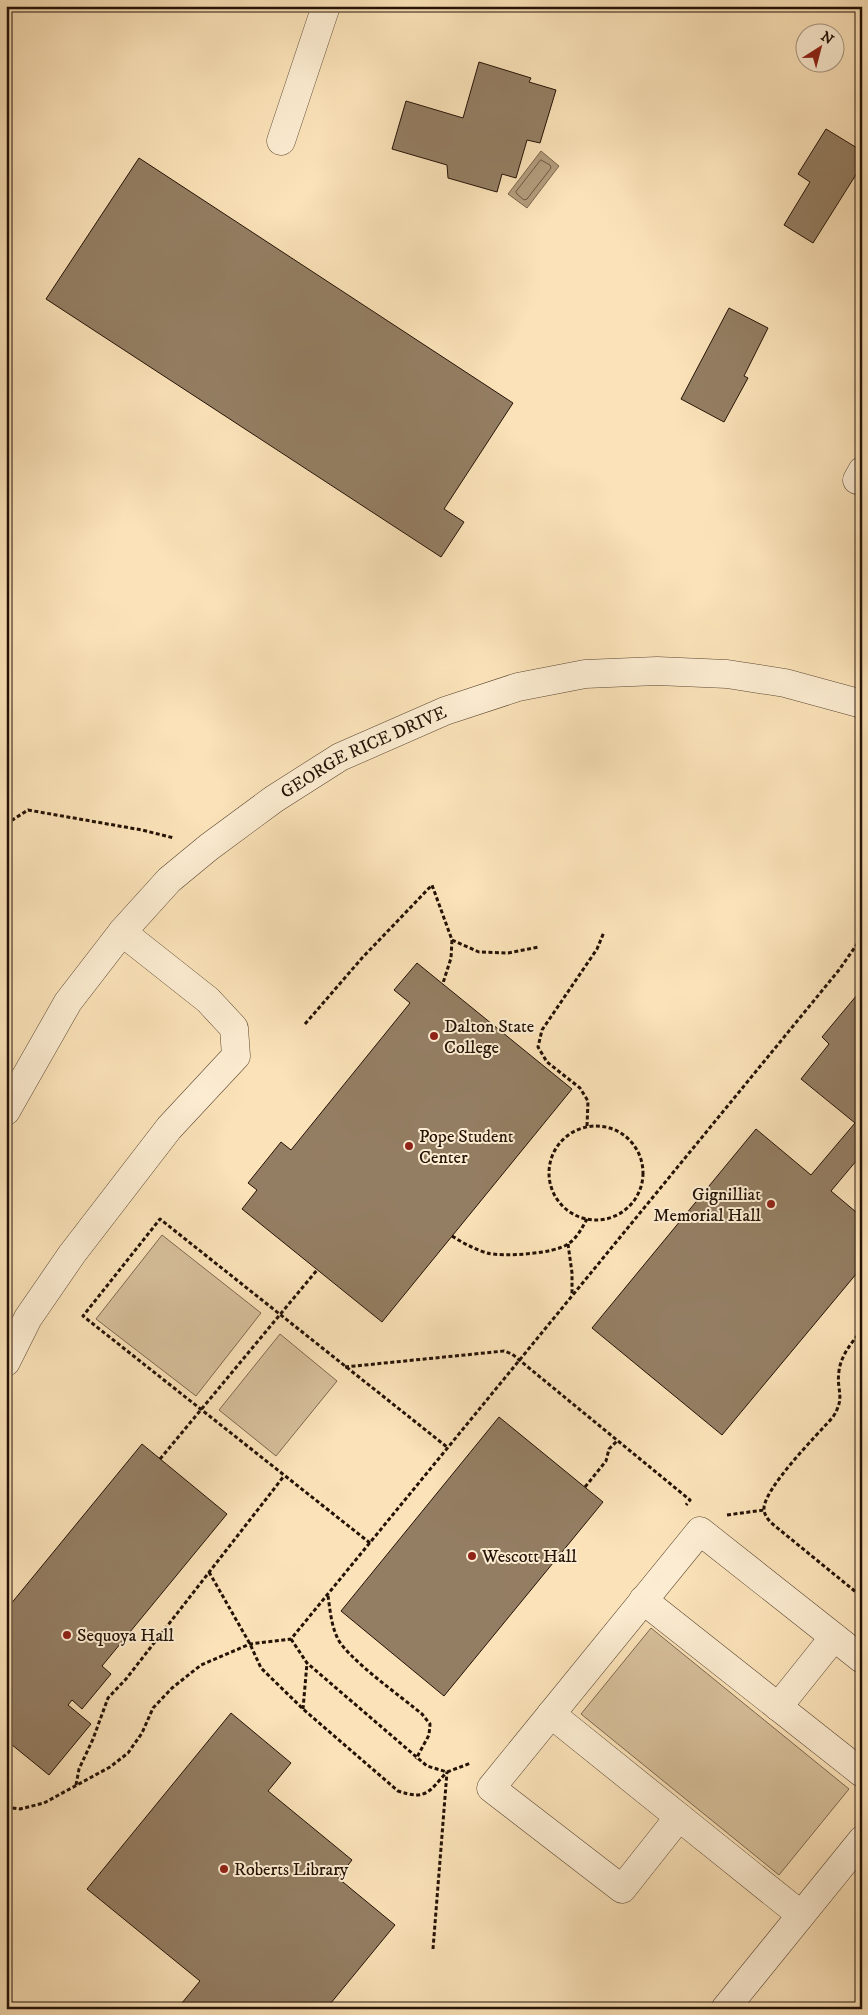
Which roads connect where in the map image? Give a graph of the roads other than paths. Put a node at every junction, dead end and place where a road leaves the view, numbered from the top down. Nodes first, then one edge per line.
1 (326, 6) edge
2 (281, 141) dead end
3 (862, 704) edge
4 (122, 932) junction
5 (6, 1111) edge
6 (6, 1362) edge
7 (643, 1600) junction
8 (834, 1637) junction
9 (862, 1659) edge
10 (778, 1707) junction
11 (551, 1714) junction
12 (862, 1773) edge
13 (679, 1817) junction
14 (862, 1840) edge
15 (801, 1915) junction
16 (725, 2009) edge

1 - 2 street
3 - 4 street, GEORGE RICE DRIVE
4 - 5 street, GEORGE RICE DRIVE
4 - 6 street
7 - 8 street
7 - 10 street
7 - 11 street
8 - 9 street
8 - 10 street
10 - 12 street
11 - 13 street
11 - 13 street
13 - 15 street
14 - 15 street
15 - 16 street

